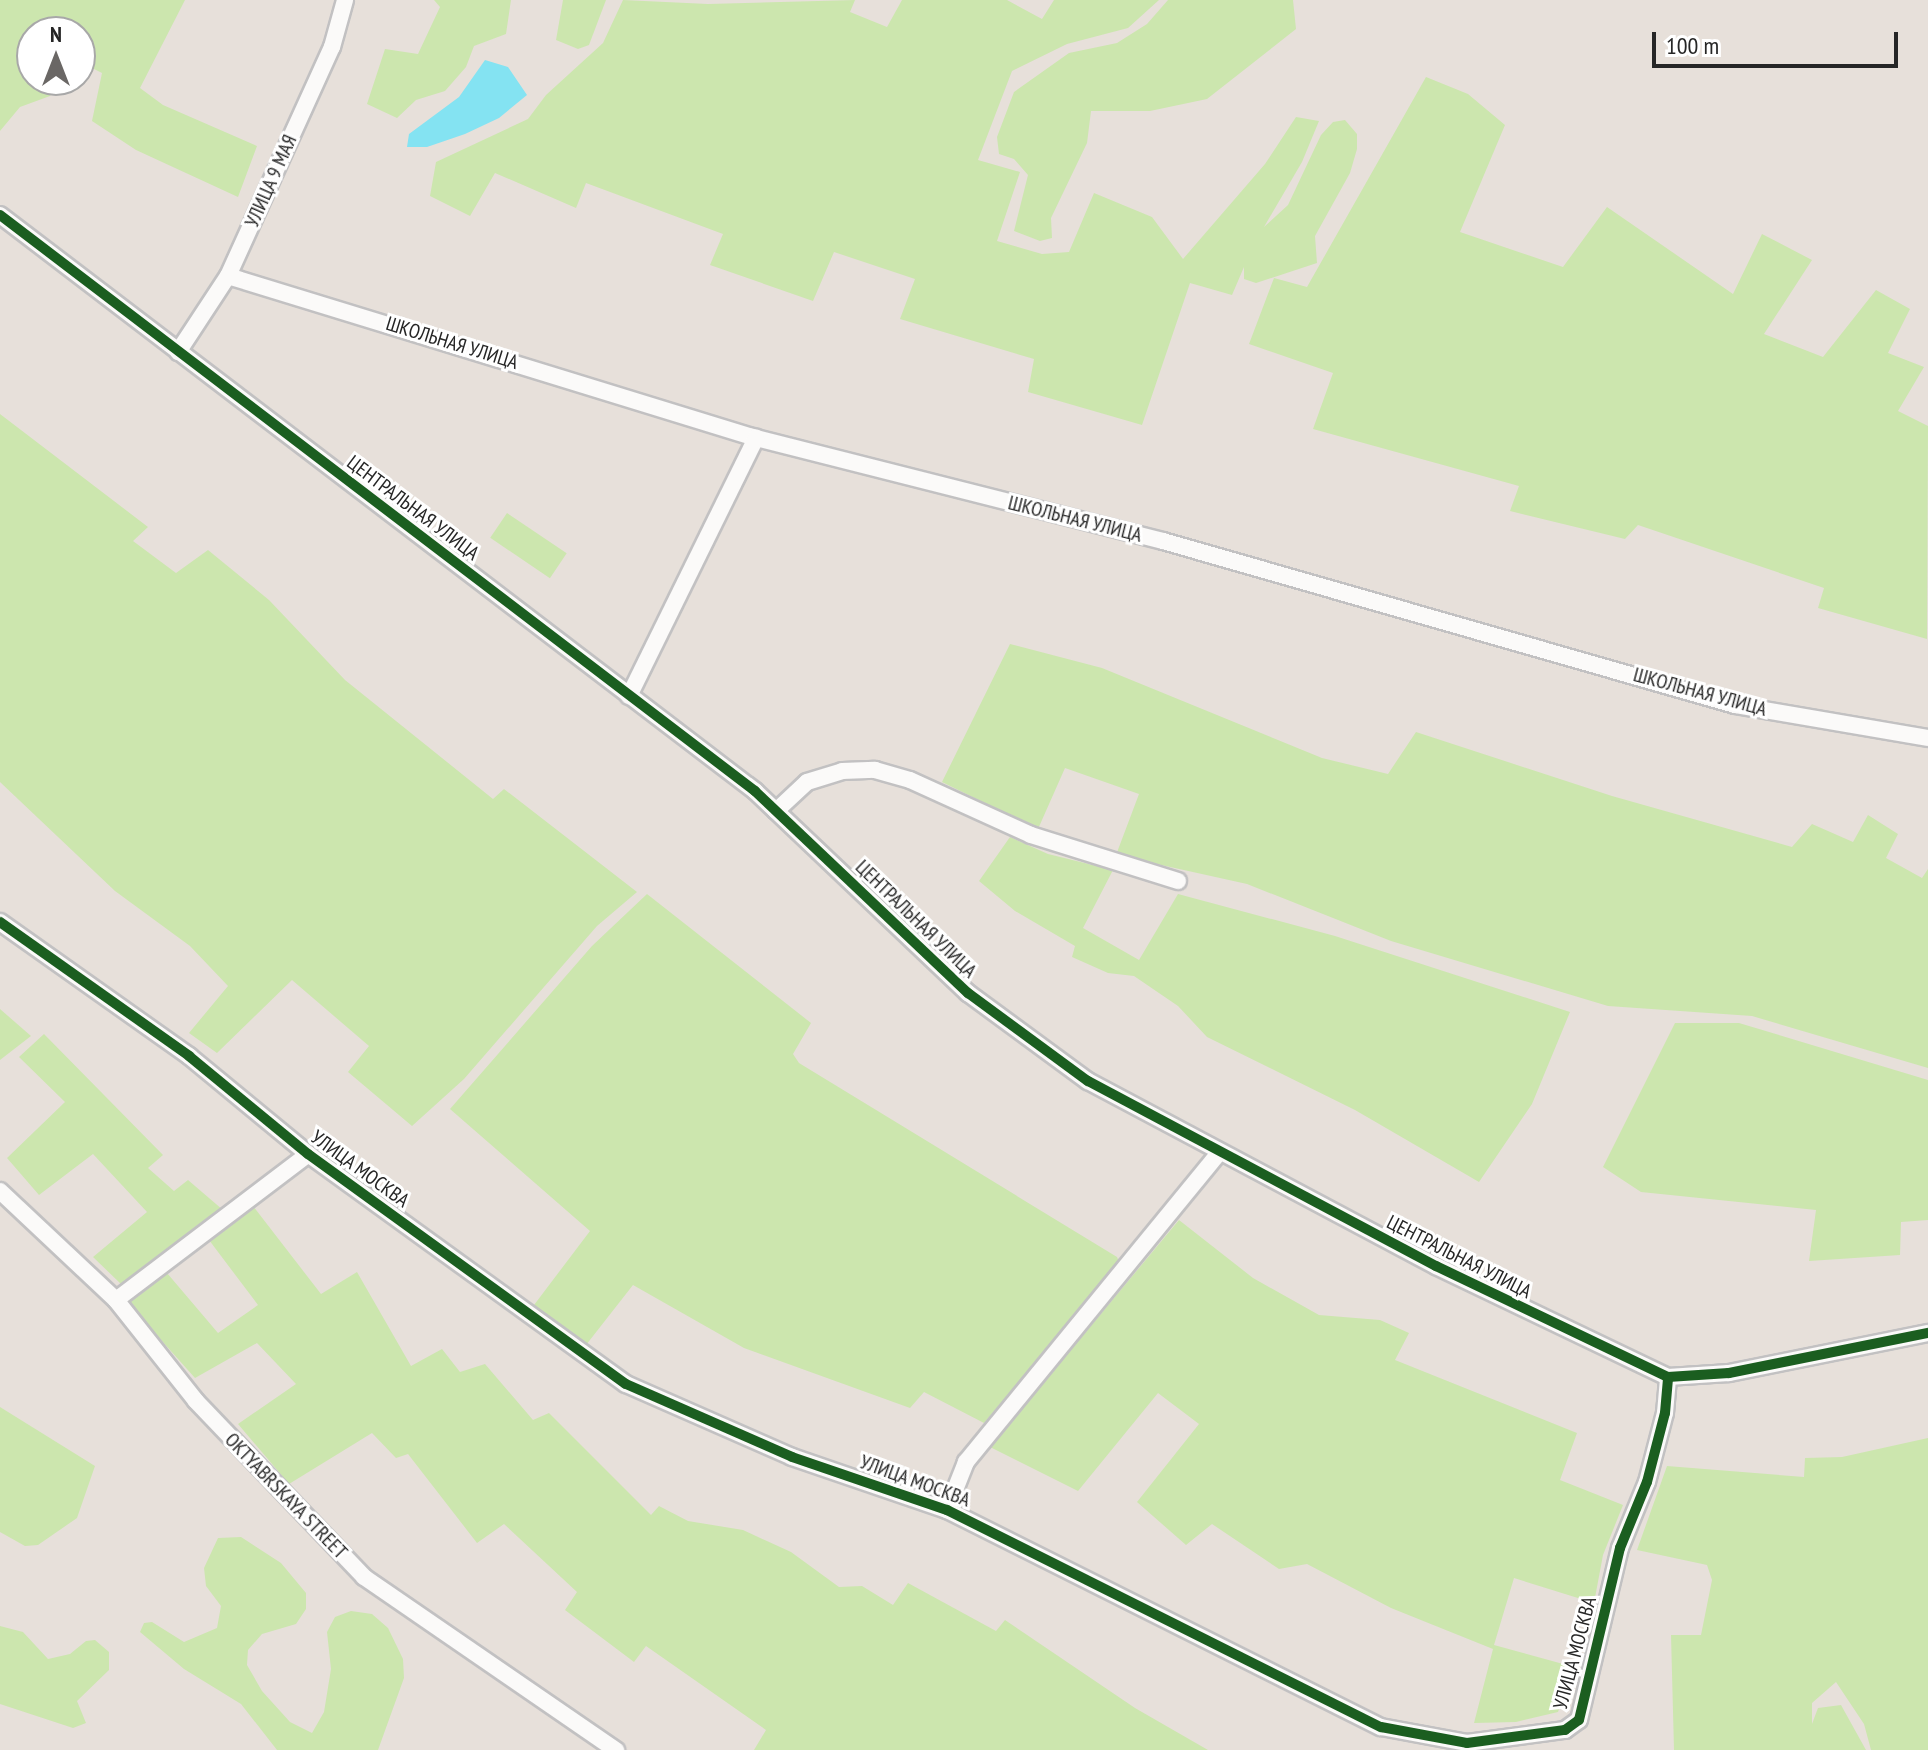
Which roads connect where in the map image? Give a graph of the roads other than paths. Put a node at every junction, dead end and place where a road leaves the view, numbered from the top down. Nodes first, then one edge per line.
1 (345, 0) edge
2 (0, 215) edge
3 (228, 276) junction
4 (178, 352) junction
5 (756, 438) junction
6 (629, 696) junction
7 (1928, 738) edge
8 (776, 811) junction
9 (1178, 881) dead end
10 (0, 922) edge
11 (1219, 1153) junction
12 (308, 1154) junction
13 (0, 1191) edge
14 (116, 1300) junction
15 (1928, 1333) edge
16 (1668, 1377) junction
17 (947, 1510) junction
18 (616, 1750) edge

1 - 3 street, УЛИЦА 9 МАЯ
2 - 4 street, ЦЕНТРАЛЬНАЯ УЛИЦА
3 - 4 street, УЛИЦА 9 МАЯ
3 - 5 street, ШКОЛЬНАЯ УЛИЦА
4 - 6 street, ЦЕНТРАЛЬНАЯ УЛИЦА
5 - 6 street
5 - 7 street, ШКОЛЬНАЯ УЛИЦА
6 - 8 street, ЦЕНТРАЛЬНАЯ УЛИЦА
8 - 9 street
8 - 11 street, ЦЕНТРАЛЬНАЯ УЛИЦА
10 - 12 street, УЛИЦА МОСКВА
11 - 16 street, ЦЕНТРАЛЬНАЯ УЛИЦА
11 - 17 street
12 - 14 street
12 - 17 street, УЛИЦА МОСКВА
13 - 14 street, OKTYABRSKAYA STREET
14 - 18 street, OKTYABRSKAYA STREET
15 - 16 street, ЦЕНТРАЛЬНАЯ УЛИЦА
16 - 17 street, УЛИЦА МОСКВА

